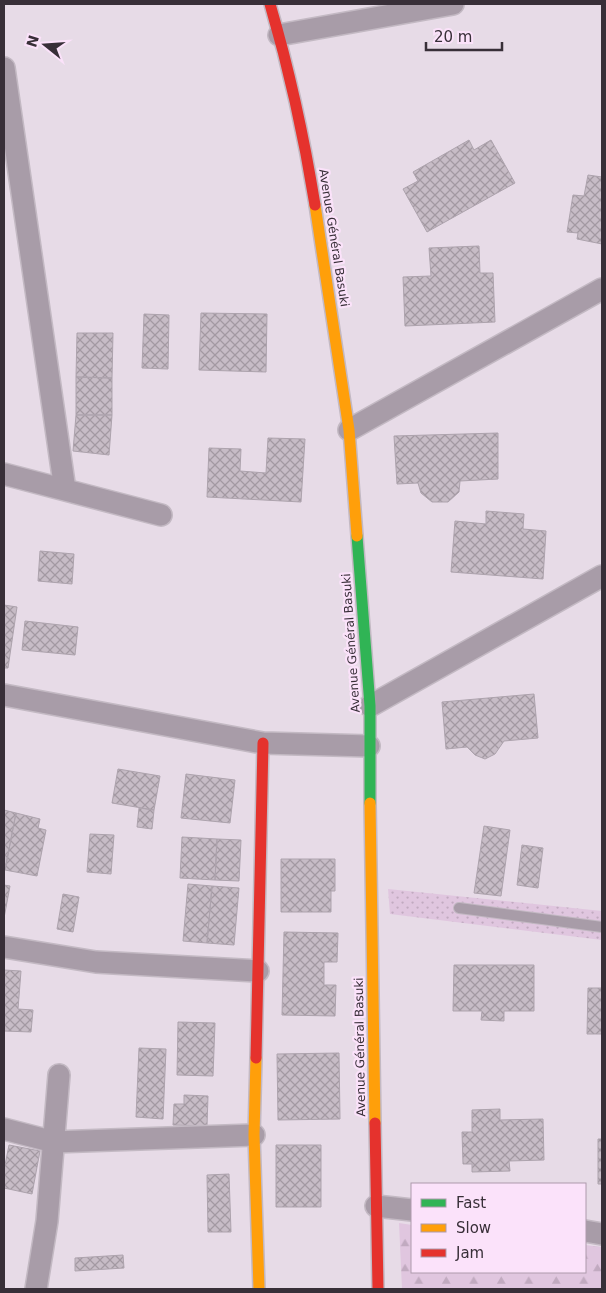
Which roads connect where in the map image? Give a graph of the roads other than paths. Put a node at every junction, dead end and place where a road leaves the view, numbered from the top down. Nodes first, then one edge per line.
1 (270, 4) edge
2 (453, 4) edge
3 (279, 35) junction
4 (4, 68) edge
5 (602, 290) edge
6 (349, 430) junction
7 (4, 474) edge
8 (65, 490) junction
9 (161, 515) dead end
10 (602, 576) edge
11 (4, 695) edge
12 (370, 706) junction
13 (263, 743) junction
14 (369, 746) junction
15 (459, 908) dead end
16 (602, 927) edge
17 (4, 947) edge
18 (258, 971) junction
19 (59, 1075) dead end
20 (4, 1128) edge
21 (254, 1136) junction
22 (54, 1142) junction
23 (376, 1206) junction
24 (411, 1210) edge
25 (586, 1232) edge
26 (602, 1234) edge
27 (36, 1289) edge
28 (259, 1289) edge
29 (378, 1289) edge

1 - 3 street, Avenue Général Basuki
2 - 3 street
3 - 6 street, Avenue Général Basuki
4 - 8 street
5 - 6 street
6 - 12 street, Avenue Général Basuki
7 - 8 street
8 - 9 street
10 - 12 street
11 - 13 street
12 - 14 street, Avenue Général Basuki
13 - 14 street
13 - 18 street
14 - 23 street, Avenue Général Basuki
15 - 16 lane
17 - 18 street
18 - 21 street
19 - 22 street
20 - 22 street
21 - 22 street
21 - 28 street
22 - 27 street
23 - 24 street
23 - 29 street, Avenue Général Basuki
25 - 26 street

